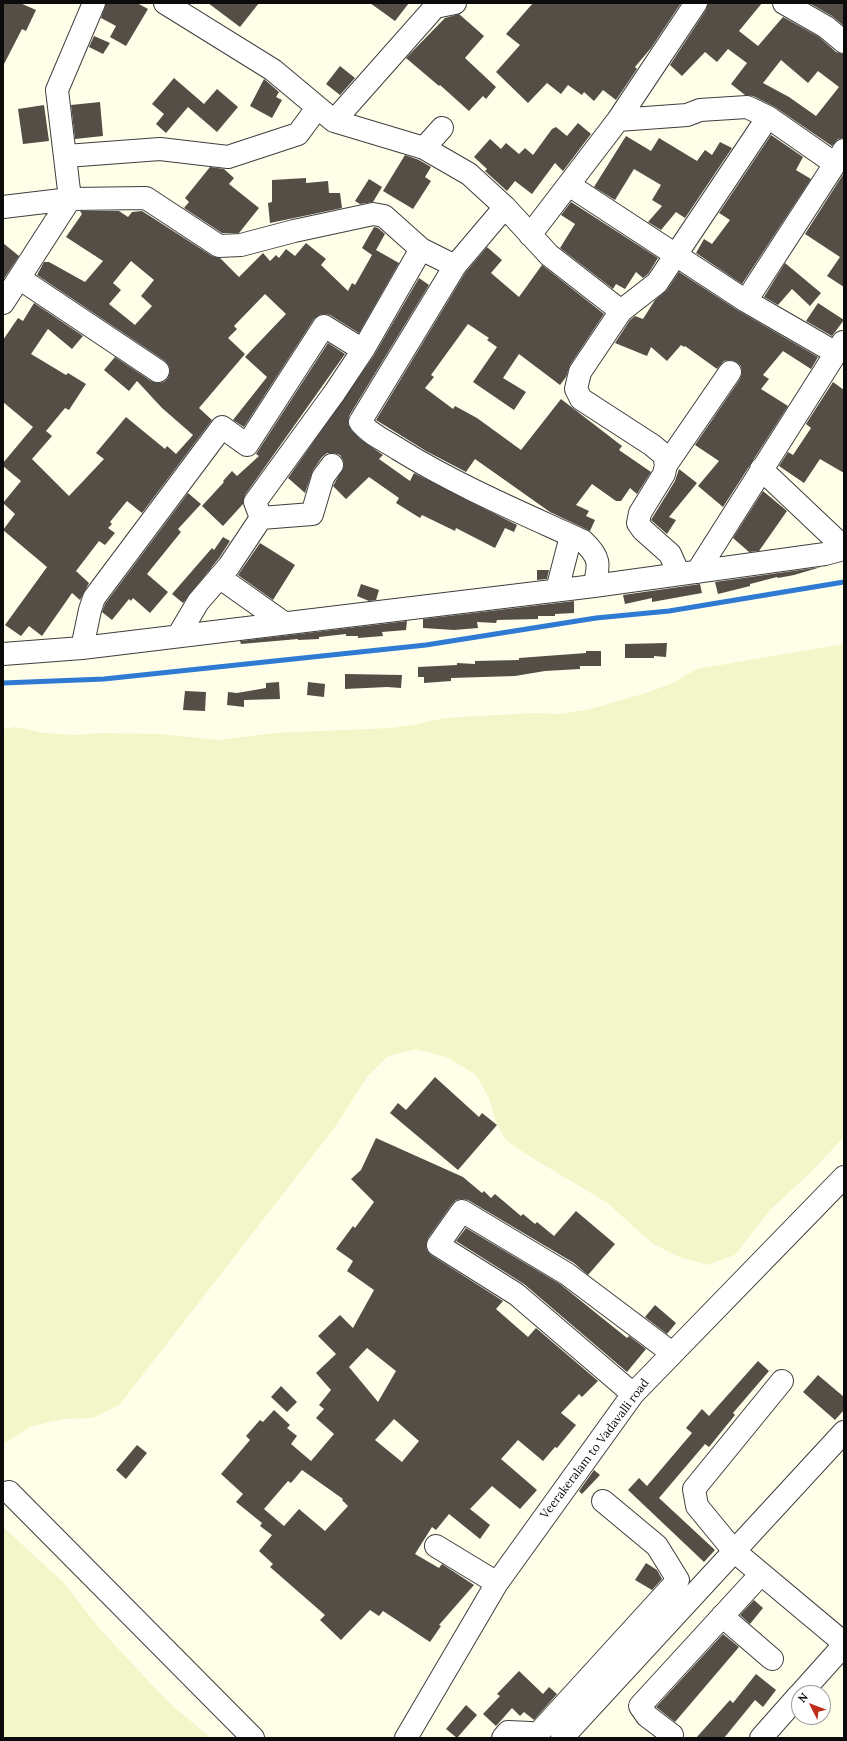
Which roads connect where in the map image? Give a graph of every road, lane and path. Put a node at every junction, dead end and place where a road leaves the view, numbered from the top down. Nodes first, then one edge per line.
1 (94, 3) edge
2 (165, 3) edge
3 (696, 3) edge
4 (784, 3) edge
5 (440, 4) edge
6 (844, 42) edge
7 (326, 114) junction
8 (768, 117) junction
9 (618, 120) junction
10 (442, 128) dead end
11 (424, 148) junction
12 (66, 156) junction
13 (839, 156) edge
14 (569, 185) junction
15 (70, 199) junction
16 (3, 207) edge
17 (505, 207) junction
18 (530, 235) junction
19 (421, 249) junction
20 (676, 256) junction
21 (455, 266) junction
22 (19, 278) junction
23 (746, 301) junction
24 (3, 303) edge
25 (621, 311) junction
26 (840, 347) edge
27 (363, 350) junction
28 (158, 371) dead end
29 (730, 372) dead end
30 (332, 465) dead end
31 (666, 465) junction
32 (761, 469) junction
33 (260, 518) junction
34 (571, 536) junction
35 (837, 542) edge
36 (688, 573) junction
37 (219, 577) junction
38 (594, 586) junction
39 (557, 590) junction
40 (284, 623) junction
41 (178, 636) junction
42 (82, 648) junction
43 (3, 654) edge
44 (844, 1178) edge
45 (672, 1353) junction
46 (782, 1381) dead end
47 (633, 1394) junction
48 (844, 1432) edge
49 (9, 1492) dead end
50 (604, 1501) dead end
51 (436, 1546) dead end
52 (734, 1551) junction
53 (761, 1574) junction
54 (497, 1583) junction
55 (722, 1616) junction
56 (844, 1644) edge
57 (772, 1659) dead end
58 (808, 1685) edge
59 (791, 1705) edge
60 (672, 1735) dead end
61 (253, 1738) edge
62 (406, 1738) edge
63 (503, 1738) edge
64 (534, 1738) edge
65 (562, 1738) edge
66 (761, 1738) edge

1 - 12 street
2 - 7 street
3 - 9 street
4 - 6 street
5 - 7 street
7 - 11 street
7 - 12 street
8 - 9 street
8 - 13 street
8 - 20 street
9 - 14 street
10 - 11 street
11 - 17 street
12 - 15 street
13 - 23 street
14 - 18 street
14 - 20 street
15 - 16 street
15 - 19 street
15 - 22 street
17 - 18 street
17 - 21 street
18 - 25 street
19 - 21 street
19 - 27 street
20 - 23 street
20 - 25 street
21 - 34 street
22 - 24 street
22 - 28 street
23 - 26 street
25 - 31 street
26 - 32 street
27 - 33 street
27 - 42 street
29 - 31 street
30 - 33 street
31 - 36 street
32 - 35 street
32 - 36 street
33 - 37 street
34 - 38 street
34 - 39 street
35 - 36 street
36 - 38 street
37 - 40 street
37 - 41 street
38 - 39 street
39 - 40 street
40 - 41 street
41 - 42 street
42 - 43 street
44 - 45 street, Veerakeralam to Vadavalli road
45 - 47 street, Veerakeralam to Vadavalli road
45 - 47 street
46 - 52 street
47 - 54 street, Veerakeralam to Vadavalli road
48 - 52 street
49 - 61 street
50 - 64 street
51 - 54 street
52 - 53 street
52 - 65 street
53 - 55 street
53 - 56 street
54 - 62 street, Veerakeralam to Vadavalli road
55 - 57 street
55 - 60 street
56 - 58 street
59 - 66 street
63 - 64 street

